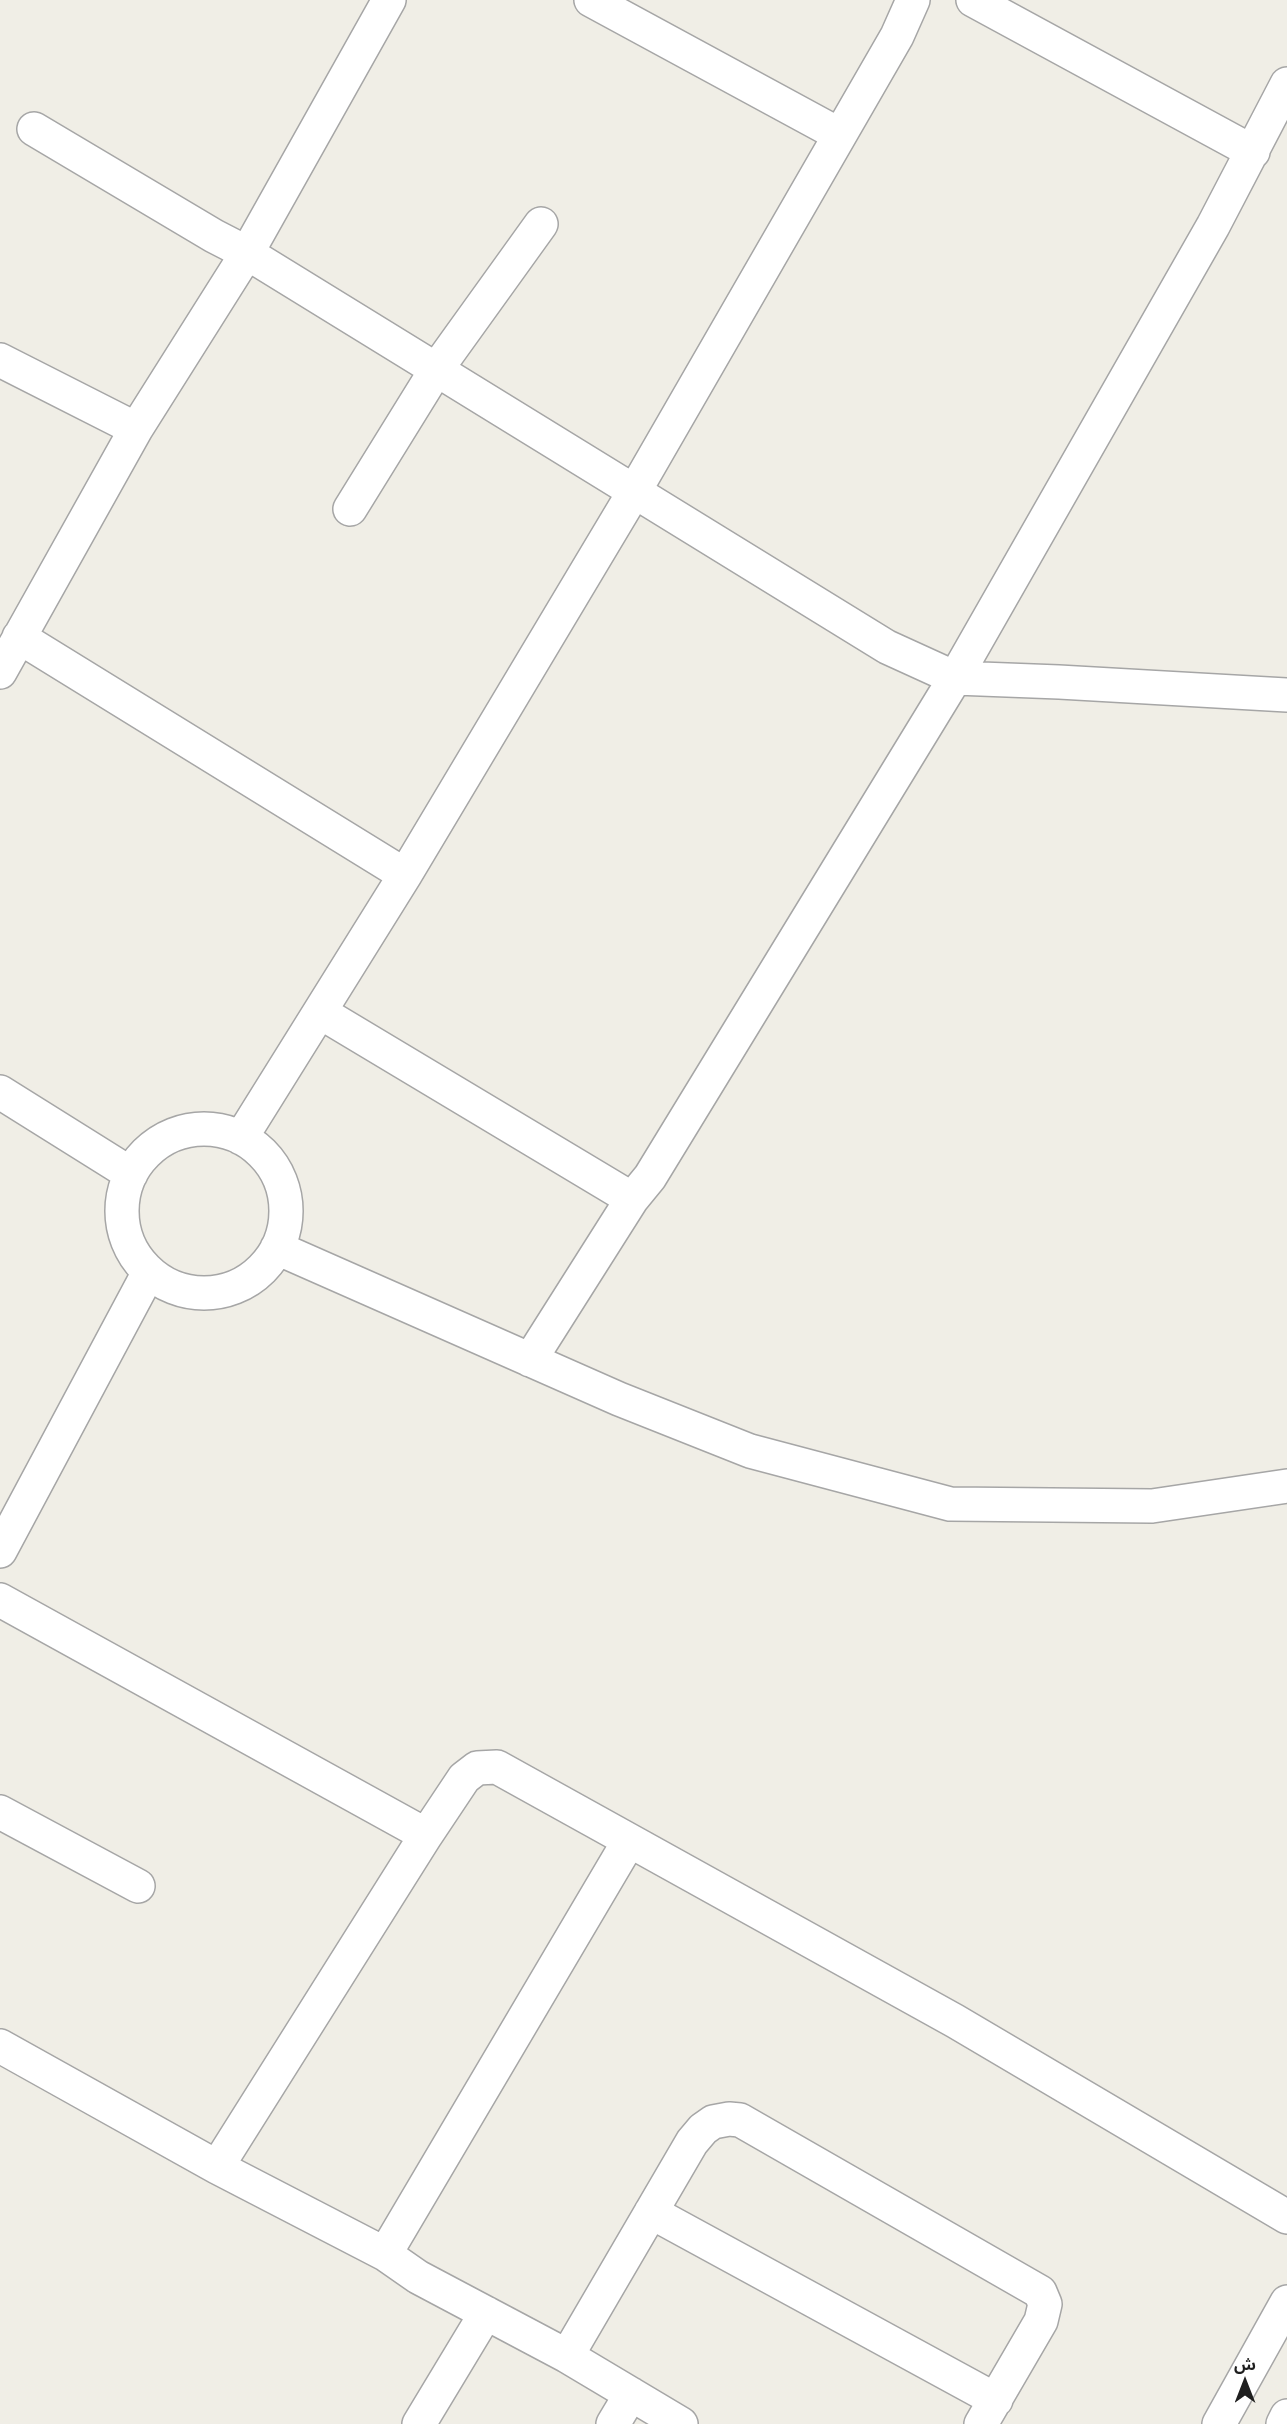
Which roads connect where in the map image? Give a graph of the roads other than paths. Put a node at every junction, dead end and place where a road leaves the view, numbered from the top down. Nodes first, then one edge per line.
1 (389, 0) edge
2 (591, 0) edge
3 (913, 0) edge
4 (973, 0) edge
5 (1287, 84) edge
6 (34, 129) dead end
7 (840, 135) junction
8 (1253, 152) junction
9 (541, 224) dead end
10 (247, 253) junction
11 (0, 360) edge
12 (436, 370) junction
13 (136, 429) junction
14 (634, 492) junction
15 (350, 509) dead end
16 (19, 638) junction
17 (0, 672) edge
18 (955, 678) junction
19 (1287, 695) edge
20 (405, 875) junction
21 (320, 1012) junction
22 (0, 1092) edge
23 (241, 1138) junction
24 (130, 1174) junction
25 (632, 1199) junction
26 (277, 1248) junction
27 (149, 1272) junction
28 (530, 1360) junction
29 (1287, 1486) edge
30 (0, 1551) edge
31 (0, 1600) edge
32 (0, 1812) edge
33 (426, 1835) junction
34 (629, 1841) junction
35 (138, 1886) dead end
36 (0, 2046) edge
37 (217, 2167) junction
38 (651, 2212) junction
39 (1287, 2217) edge
40 (385, 2254) junction
41 (1287, 2302) edge
42 (486, 2313) junction
43 (567, 2356) junction
44 (631, 2394) junction
45 (989, 2412) edge
46 (1287, 2416) edge
47 (419, 2424) edge
48 (614, 2424) edge
49 (681, 2424) edge
50 (1219, 2424) edge
51 (1283, 2424) edge

1 - 10 street
2 - 7 street
3 - 7 street
4 - 8 street
5 - 8 street
6 - 10 street
7 - 14 street
8 - 18 street
9 - 12 street
10 - 12 street
10 - 13 street
11 - 13 street
12 - 14 street
12 - 15 street
13 - 16 street
14 - 18 street
14 - 20 street
16 - 17 street
16 - 20 street
18 - 19 street
18 - 25 street
20 - 21 street
21 - 23 street
21 - 25 street
22 - 24 street
23 - 24 street
23 - 26 street
24 - 27 street
25 - 28 street
26 - 27 street
26 - 28 street
27 - 30 street
28 - 29 street
31 - 33 street
32 - 35 street
33 - 34 street
33 - 37 street
34 - 39 street
34 - 40 street
36 - 37 street
37 - 40 street
38 - 43 street
38 - 45 street
38 - 45 street
40 - 42 street
41 - 50 street
42 - 43 street
42 - 47 street
43 - 44 street
44 - 48 street
44 - 49 street
46 - 51 street

